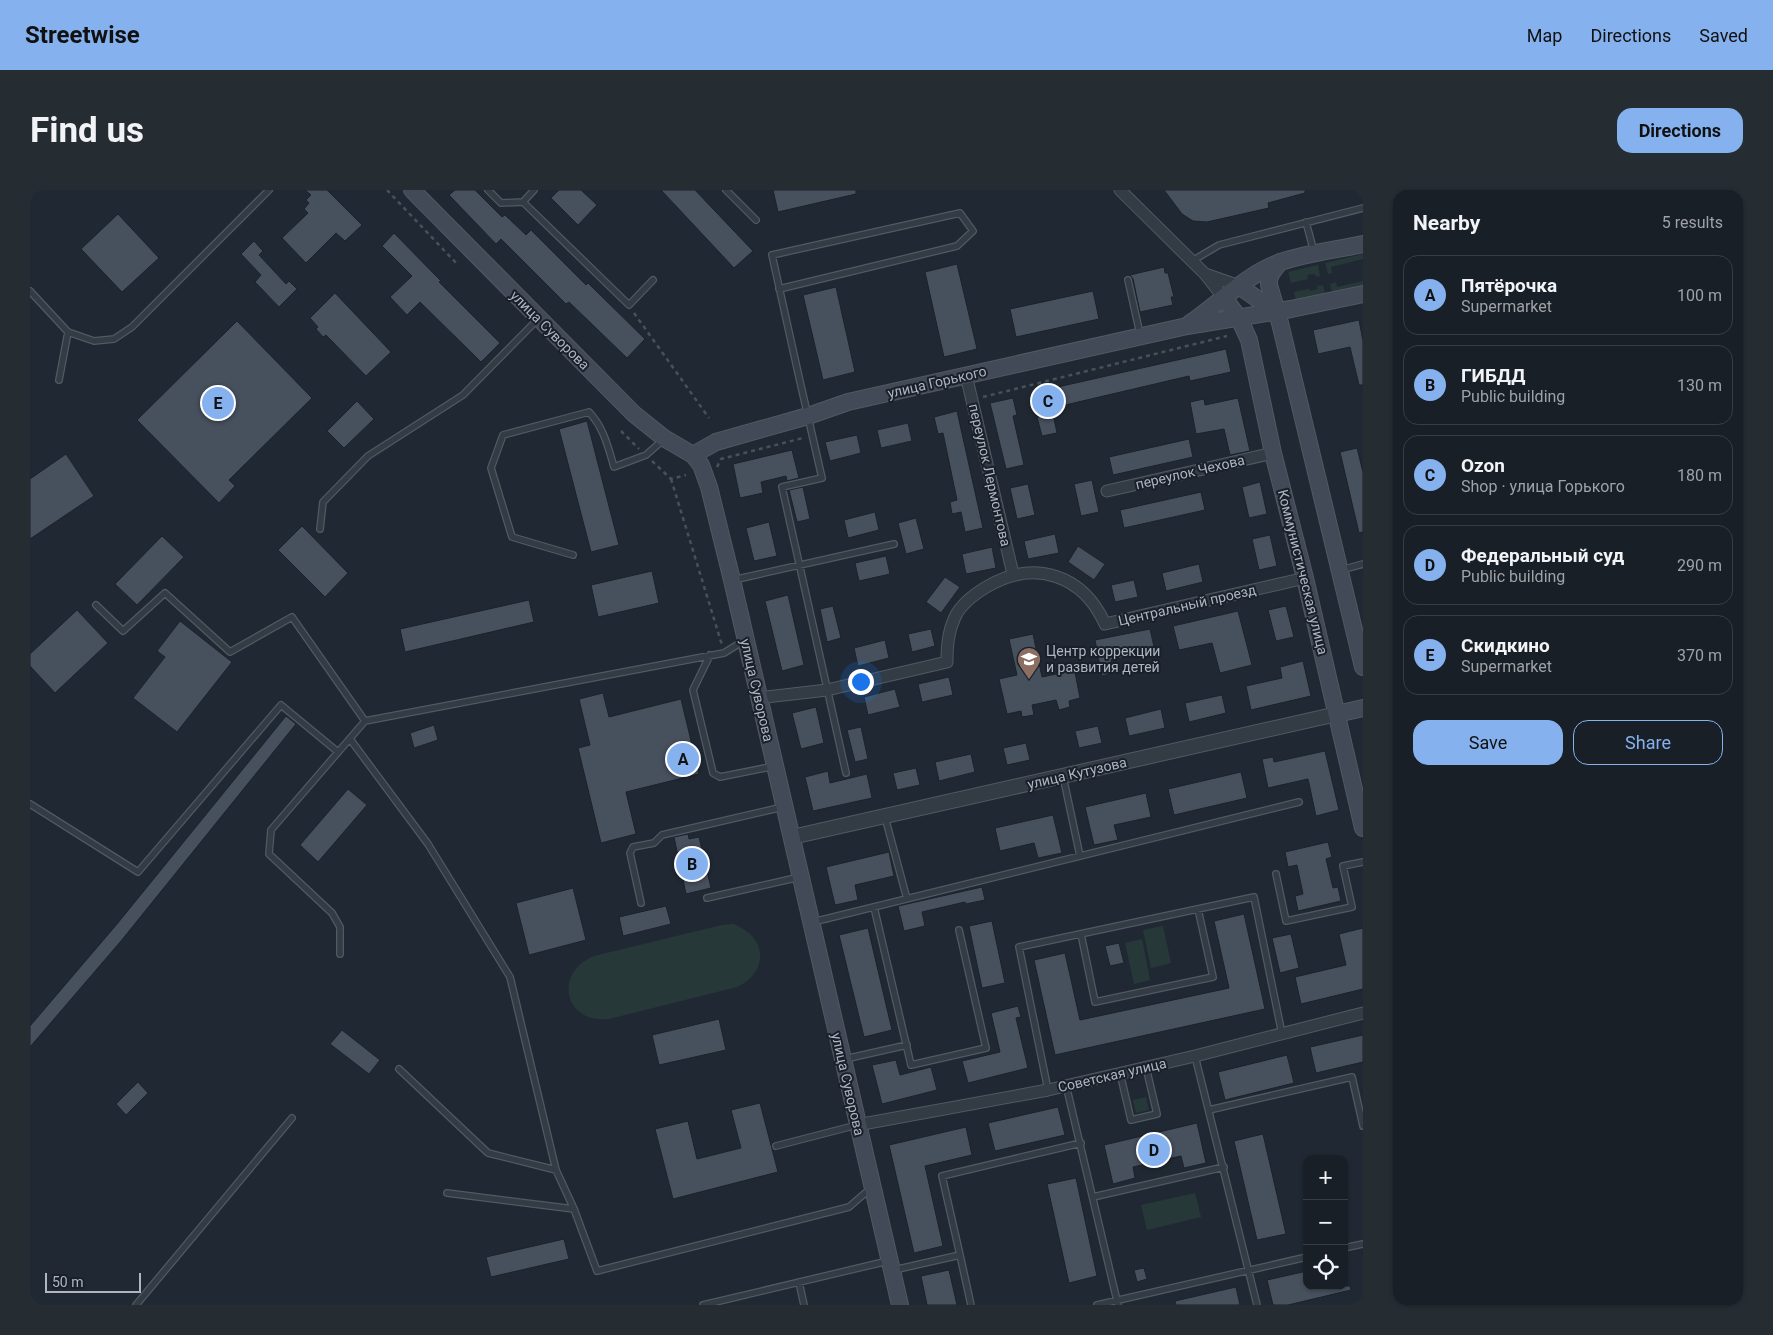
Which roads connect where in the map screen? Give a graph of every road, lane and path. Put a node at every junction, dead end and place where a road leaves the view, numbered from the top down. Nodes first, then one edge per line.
1 (269, 190) edge
2 (387, 190) edge
3 (412, 190) edge
4 (488, 190) edge
5 (534, 190) edge
6 (726, 190) edge
7 (1120, 190) edge
8 (523, 202) junction
9 (1363, 208) edge
10 (756, 220) dead end
11 (1306, 222) junction
12 (1363, 244) edge
13 (1315, 254) junction
14 (1192, 261) junction
15 (1280, 262) junction
16 (458, 265) dead end
17 (1205, 274) junction
18 (653, 280) dead end
19 (1128, 280) dead end
20 (1239, 286) junction
21 (779, 289) junction
22 (30, 291) edge
23 (1363, 294) edge
24 (1224, 298) junction
25 (629, 305) junction
26 (1276, 312) junction
27 (539, 318) junction
28 (1239, 318) junction
29 (1187, 326) junction
30 (68, 332) junction
31 (1141, 336) junction
32 (1227, 336) dead end
33 (966, 375) junction
34 (60, 380) dead end
35 (972, 399) junction
36 (808, 416) junction
37 (709, 418) dead end
38 (812, 436) junction
39 (664, 438) junction
40 (1273, 453) junction
41 (693, 455) junction
42 (716, 469) dead end
43 (671, 479) dead end
44 (1107, 491) dead end
45 (320, 529) dead end
46 (894, 544) dead end
47 (573, 555) dead end
48 (1363, 564) edge
49 (800, 565) junction
50 (1339, 570) junction
51 (1012, 574) junction
52 (1306, 578) junction
53 (732, 580) junction
54 (96, 605) dead end
55 (745, 640) junction
56 (724, 653) junction
57 (710, 656) junction
58 (1363, 667) edge
59 (827, 690) junction
60 (758, 698) junction
61 (1363, 708) edge
62 (1337, 714) junction
63 (366, 721) junction
64 (350, 739) junction
65 (338, 752) junction
66 (775, 766) junction
67 (846, 773) dead end
68 (1063, 776) junction
69 (1299, 802) dead end
70 (30, 804) edge
71 (785, 807) junction
72 (885, 816) junction
73 (1363, 828) edge
74 (792, 837) junction
75 (1080, 856) junction
76 (1363, 862) edge
77 (1276, 874) dead end
78 (801, 877) junction
79 (707, 898) dead end
80 (907, 899) junction
81 (641, 903) dead end
82 (874, 907) junction
83 (1198, 909) junction
84 (811, 923) junction
85 (959, 930) dead end
86 (1080, 934) junction
87 (340, 954) dead end
88 (1363, 1013) edge
89 (1282, 1034) junction
90 (906, 1045) junction
91 (1195, 1056) junction
92 (843, 1060) junction
93 (1146, 1067) junction
94 (399, 1069) dead end
95 (1120, 1073) junction
96 (1066, 1085) junction
97 (1048, 1090) junction
98 (1209, 1110) junction
99 (292, 1118) dead end
100 (858, 1125) junction
101 (1363, 1126) edge
102 (1081, 1143) junction
103 (776, 1146) dead end
104 (1224, 1167) junction
105 (556, 1170) junction
106 (872, 1186) junction
107 (447, 1193) dead end
108 (1093, 1197) junction
109 (574, 1209) junction
110 (1363, 1244) edge
111 (1348, 1247) edge
112 (960, 1255) junction
113 (1303, 1258) edge
114 (891, 1266) junction
115 (1249, 1270) junction
116 (799, 1282) junction
117 (1117, 1303) edge
118 (136, 1305) edge
119 (703, 1305) edge
120 (804, 1305) edge
121 (900, 1305) edge
122 (971, 1305) edge
123 (1097, 1305) edge
124 (1257, 1305) edge

1 - 30 lane
2 - 16 path
3 - 27 main road, улица Суворова
4 - 8 lane
5 - 8 lane
6 - 10 lane
7 - 14 street
8 - 25 lane
9 - 11 lane
11 - 13 lane
11 - 14 lane
12 - 13 main road
13 - 15 main road
14 - 17 street
15 - 20 main road
15 - 26 main road
17 - 20 street
17 - 24 street
18 - 25 lane
19 - 31 lane
20 - 24 main road
20 - 26 main road
21 - 21 lane
21 - 36 lane
22 - 30 lane
23 - 26 main road, улица Горького
24 - 28 main road, Коммунистическая улица
24 - 29 main road
25 - 37 path
26 - 28 main road, улица Горького
26 - 50 main road
27 - 39 main road, улица Суворова
27 - 45 lane
28 - 29 main road, улица Горького
28 - 40 main road, Коммунистическая улица
29 - 31 main road, улица Горького
30 - 34 lane
31 - 33 main road, улица Горького
32 - 35 path
33 - 35 street, переулок Лермонтова
33 - 36 main road, улица Горького
35 - 51 street, переулок Лермонтова
36 - 38 lane
36 - 41 main road, улица Горького
38 - 42 path
38 - 49 lane
39 - 41 main road, улица Суворова
39 - 47 lane
40 - 44 street, переулок Чехова
40 - 52 main road, Коммунистическая улица
41 - 53 main road, улица Суворова
43 - 56 path
46 - 49 lane
48 - 50 lane
49 - 53 lane
49 - 59 lane
50 - 58 main road
51 - 52 street, Центральный проезд
51 - 59 street, Центральный проезд
52 - 62 main road, Коммунистическая улица
53 - 55 main road, улица Суворова
54 - 63 lane
55 - 56 lane
55 - 60 main road, улица Суворова
56 - 57 lane
57 - 63 lane
57 - 66 lane
59 - 60 street, Центральный проезд
59 - 67 lane
60 - 66 main road, улица Суворова
61 - 62 main road, улица Кутузова
62 - 68 street, улица Кутузова
62 - 73 main road, Коммунистическая улица
63 - 64 lane
64 - 65 lane
64 - 105 lane
65 - 70 lane
65 - 87 lane
66 - 71 main road, улица Суворова
68 - 72 street, улица Кутузова
68 - 75 lane
69 - 75 lane
71 - 74 main road, улица Суворова
71 - 81 lane
72 - 74 street, улица Кутузова
72 - 80 lane
74 - 78 main road, улица Суворова
75 - 80 lane
76 - 77 lane
78 - 79 lane
78 - 84 main road, улица Суворова
80 - 82 lane
82 - 84 lane
82 - 90 lane
83 - 86 lane
83 - 86 lane
83 - 89 lane
84 - 92 main road, улица Суворова
85 - 90 lane
86 - 97 lane
88 - 89 street, Советская улица
89 - 91 street, Советская улица
90 - 92 lane
91 - 93 street, Советская улица
91 - 98 lane
92 - 100 main road, улица Суворова
93 - 95 street, Советская улица
93 - 95 lane
94 - 105 lane
95 - 96 street, Советская улица
96 - 97 street, Советская улица
96 - 102 lane
97 - 100 street, Советская улица
98 - 101 lane
98 - 104 lane
99 - 118 lane
100 - 103 lane
100 - 106 main road, улица Суворова
102 - 108 lane
102 - 112 lane
104 - 108 lane
104 - 115 lane
105 - 109 lane
106 - 109 lane
106 - 114 main road, улица Суворова
107 - 109 lane
108 - 117 lane
110 - 111 lane
112 - 114 lane
112 - 122 lane
113 - 115 lane
114 - 116 lane
114 - 121 main road, улица Суворова
115 - 117 lane
115 - 124 lane
116 - 119 lane
116 - 120 lane
117 - 123 lane

